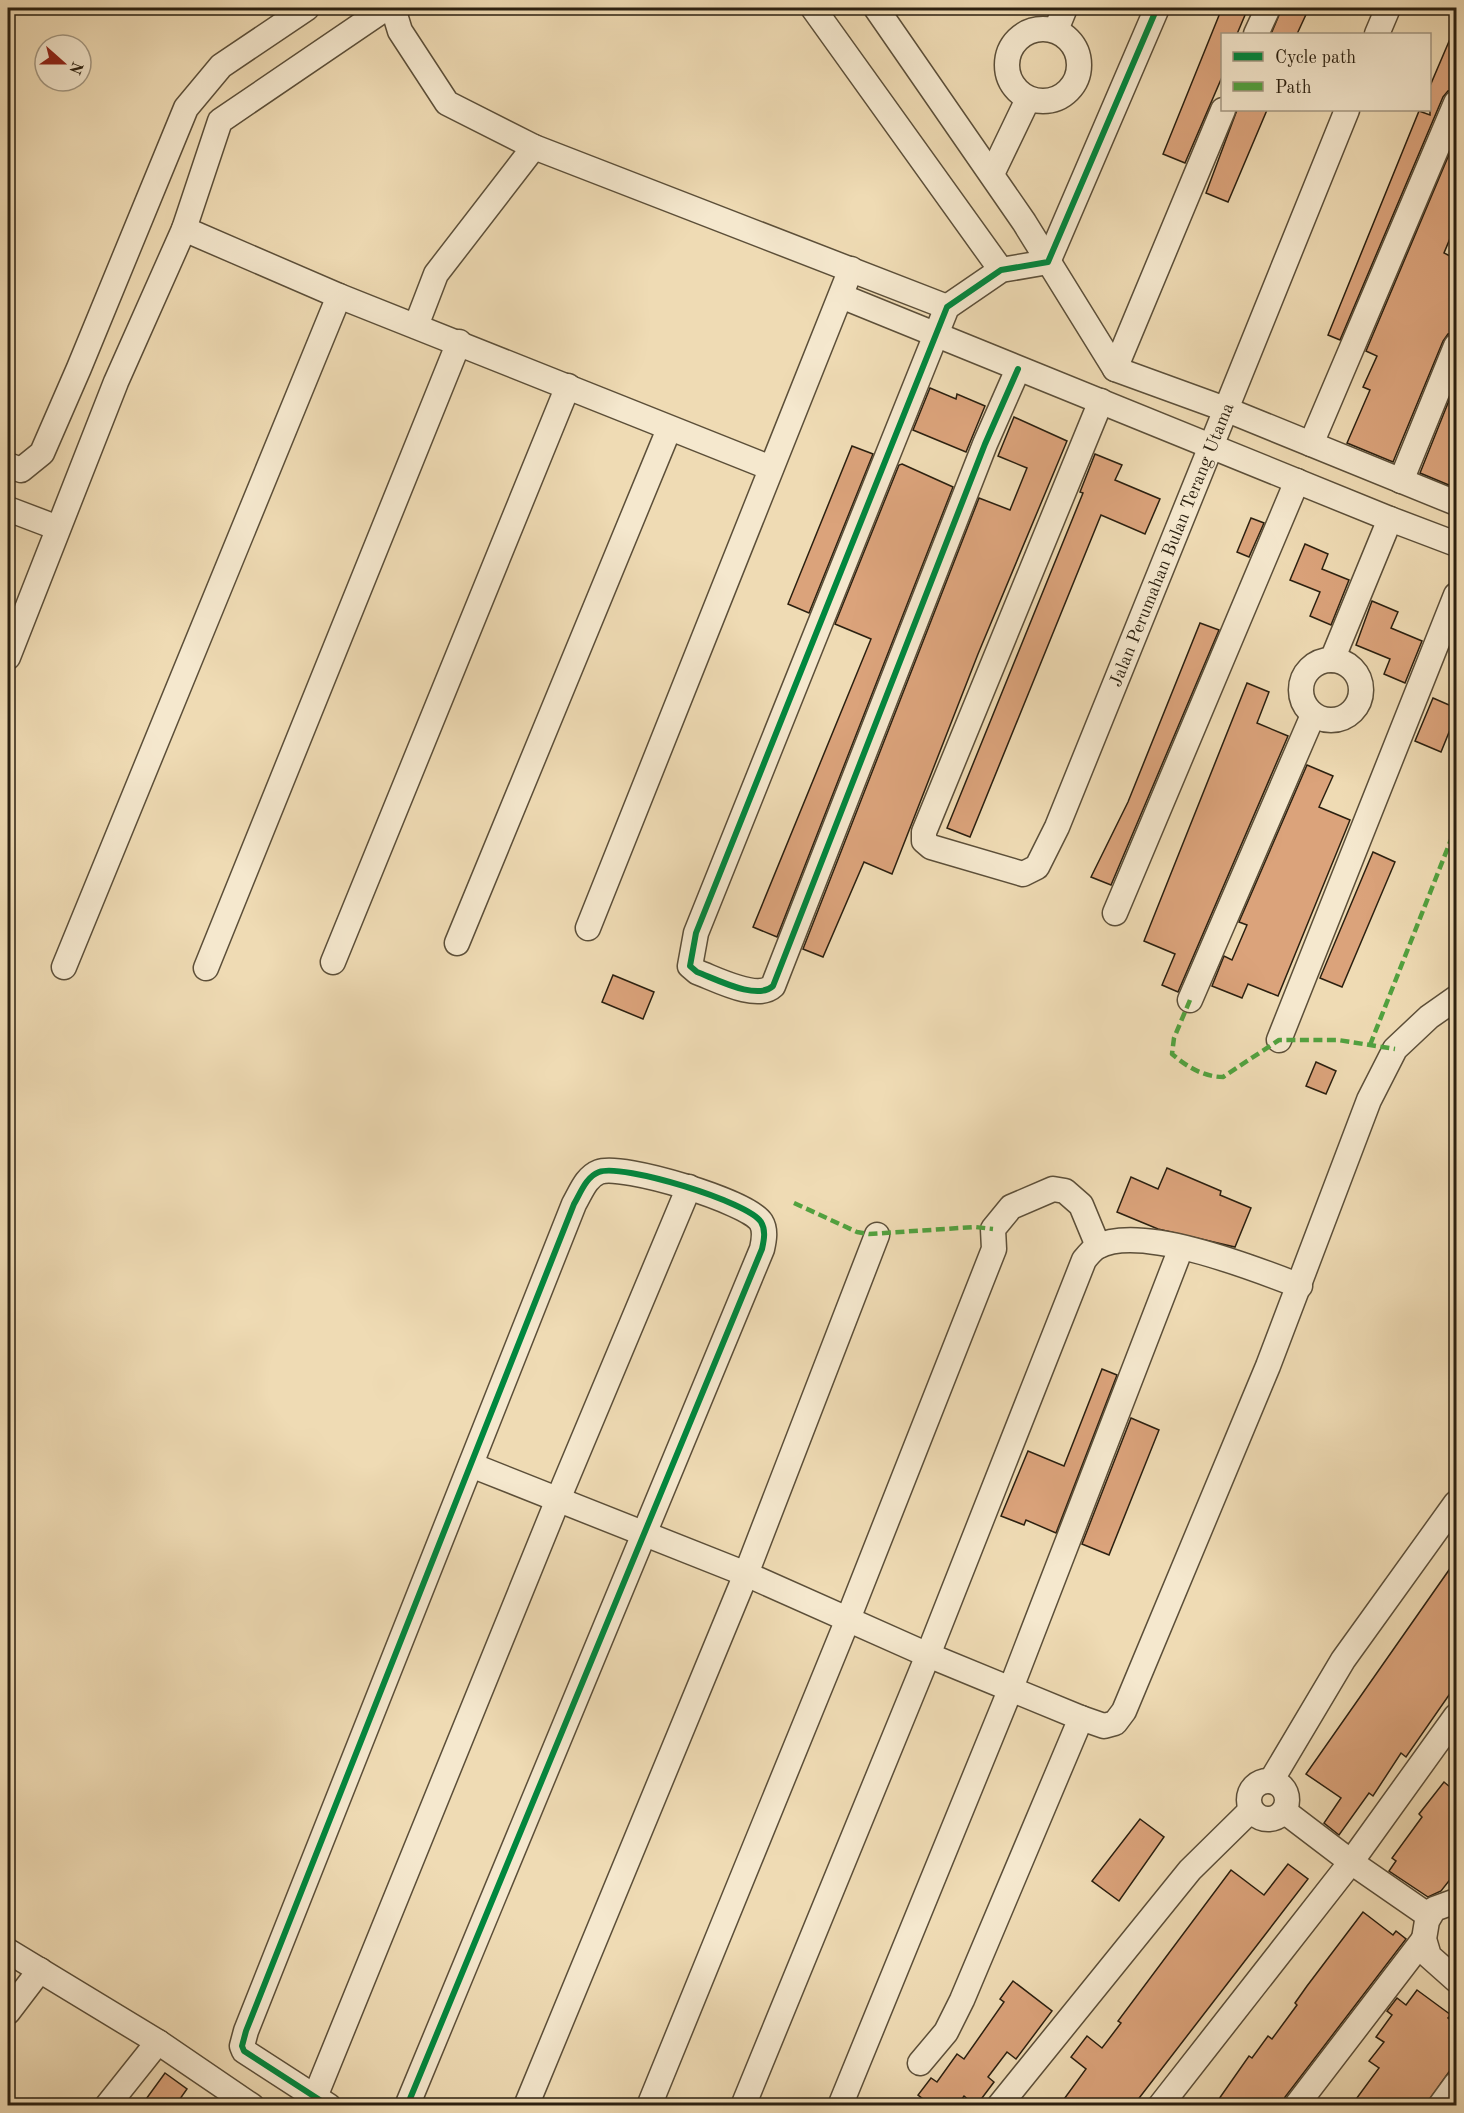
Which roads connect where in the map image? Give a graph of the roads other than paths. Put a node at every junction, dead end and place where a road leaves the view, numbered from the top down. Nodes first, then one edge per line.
1 (307, 8) edge
2 (386, 8) edge
3 (393, 8) edge
4 (813, 8) edge
5 (876, 8) edge
6 (1065, 8) edge
7 (1156, 8) edge
8 (1268, 8) edge
9 (1388, 8) edge
10 (1056, 30) junction
11 (1256, 33) edge
12 (1377, 33) edge
13 (1028, 99) junction
14 (1456, 103) edge
15 (186, 108) junction
16 (1223, 111) edge
17 (1347, 111) edge
18 (220, 121) junction
19 (534, 147) junction
20 (992, 174) junction
21 (183, 229) junction
22 (1048, 262) junction
23 (851, 269) junction
24 (1001, 270) junction
25 (339, 296) junction
26 (841, 296) junction
27 (947, 307) junction
28 (416, 326) junction
29 (936, 336) junction
30 (459, 342) junction
31 (1456, 346) edge
32 (79, 368) junction
33 (1018, 369) junction
34 (1115, 369) junction
35 (116, 382) junction
36 (568, 386) junction
37 (1101, 401) junction
38 (1225, 409) junction
39 (669, 429) junction
40 (1311, 444) junction
41 (1210, 447) junction
42 (8, 465) edge
43 (771, 468) junction
44 (1297, 481) junction
45 (1401, 481) junction
46 (1456, 503) edge
47 (8, 509) edge
48 (1390, 519) junction
49 (58, 528) junction
50 (1456, 544) edge
51 (1456, 595) edge
52 (8, 657) edge
53 (1332, 660) junction
54 (1313, 716) junction
55 (1114, 913) dead end
56 (588, 928) dead end
57 (457, 943) dead end
58 (333, 962) dead end
59 (64, 967) dead end
60 (206, 968) dead end
61 (1456, 998) edge
62 (1190, 1000) dead end
63 (1279, 1040) dead end
64 (689, 1187) junction
65 (877, 1234) dead end
66 (1098, 1246) junction
67 (1181, 1248) junction
68 (1300, 1286) junction
69 (471, 1465) junction
70 (559, 1497) junction
71 (1456, 1503) edge
72 (644, 1532) junction
73 (746, 1574) junction
74 (848, 1619) junction
75 (928, 1655) junction
76 (1011, 1688) junction
77 (1456, 1716) edge
78 (1081, 1718) junction
79 (1271, 1781) junction
80 (1251, 1810) junction
81 (1284, 1811) junction
82 (1350, 1862) junction
83 (1456, 1901) edge
84 (1426, 1927) junction
85 (8, 1950) edge
86 (40, 1970) junction
87 (1456, 1980) edge
88 (8, 2012) edge
89 (158, 2042) junction
90 (920, 2062) dead end
91 (1456, 2084) edge
92 (322, 2101) edge
93 (107, 2106) edge
94 (252, 2106) edge
95 (407, 2106) edge
96 (526, 2106) edge
97 (649, 2106) edge
98 (743, 2106) edge
99 (840, 2106) edge
100 (999, 2106) edge
101 (1160, 2106) edge
102 (1296, 2106) edge
103 (1440, 2106) edge

1 - 15 street
2 - 18 street
3 - 19 street
4 - 24 street
5 - 20 street
6 - 10 street
7 - 22 street
8 - 11 street
9 - 12 street
10 - 13 street
10 - 13 street
13 - 20 street
14 - 40 street
15 - 18 street
15 - 32 street
16 - 34 street
17 - 38 street, Jalan Perumahan Bulan Terang Utama
18 - 21 street
19 - 23 street
19 - 28 street
20 - 22 street
21 - 25 street
21 - 35 street
22 - 24 street
22 - 34 street
23 - 26 street
23 - 27 street
24 - 27 street
25 - 28 street
25 - 59 street
26 - 29 street
26 - 43 street
27 - 29 street
28 - 30 street
29 - 33 street
29 - 33 street
30 - 36 street
30 - 60 street
31 - 45 street
32 - 35 street
32 - 42 street
33 - 37 street
34 - 38 street
35 - 49 street
36 - 39 street
36 - 58 street
37 - 41 street
37 - 41 street, Jalan Perumahan Bulan Terang Utama
38 - 40 street
38 - 41 street, Jalan Perumahan Bulan Terang Utama
39 - 43 street
39 - 57 street
40 - 45 street
41 - 44 street
43 - 56 street
44 - 48 street
44 - 55 street
45 - 46 street
47 - 49 street
48 - 50 street
48 - 53 street
49 - 52 street
51 - 63 street
53 - 54 street
53 - 54 street
54 - 62 street
61 - 68 street
64 - 69 street
64 - 70 street
64 - 72 street
65 - 73 street
66 - 67 street
66 - 74 street
66 - 75 street
67 - 68 street
67 - 76 street
68 - 78 street
69 - 70 street
69 - 92 street
70 - 72 street
70 - 92 street
71 - 79 street
72 - 73 street
72 - 95 street
73 - 74 street
73 - 96 street
74 - 75 street
74 - 97 street
75 - 76 street
75 - 98 street
76 - 78 street
76 - 99 street
77 - 82 street
78 - 90 street
79 - 80 street
79 - 81 street
80 - 81 street
80 - 100 street
81 - 82 street
82 - 84 street
82 - 101 street
83 - 84 street
84 - 87 street
84 - 102 street
85 - 86 street
86 - 88 street
86 - 89 street
89 - 93 street
89 - 94 street
91 - 103 street

